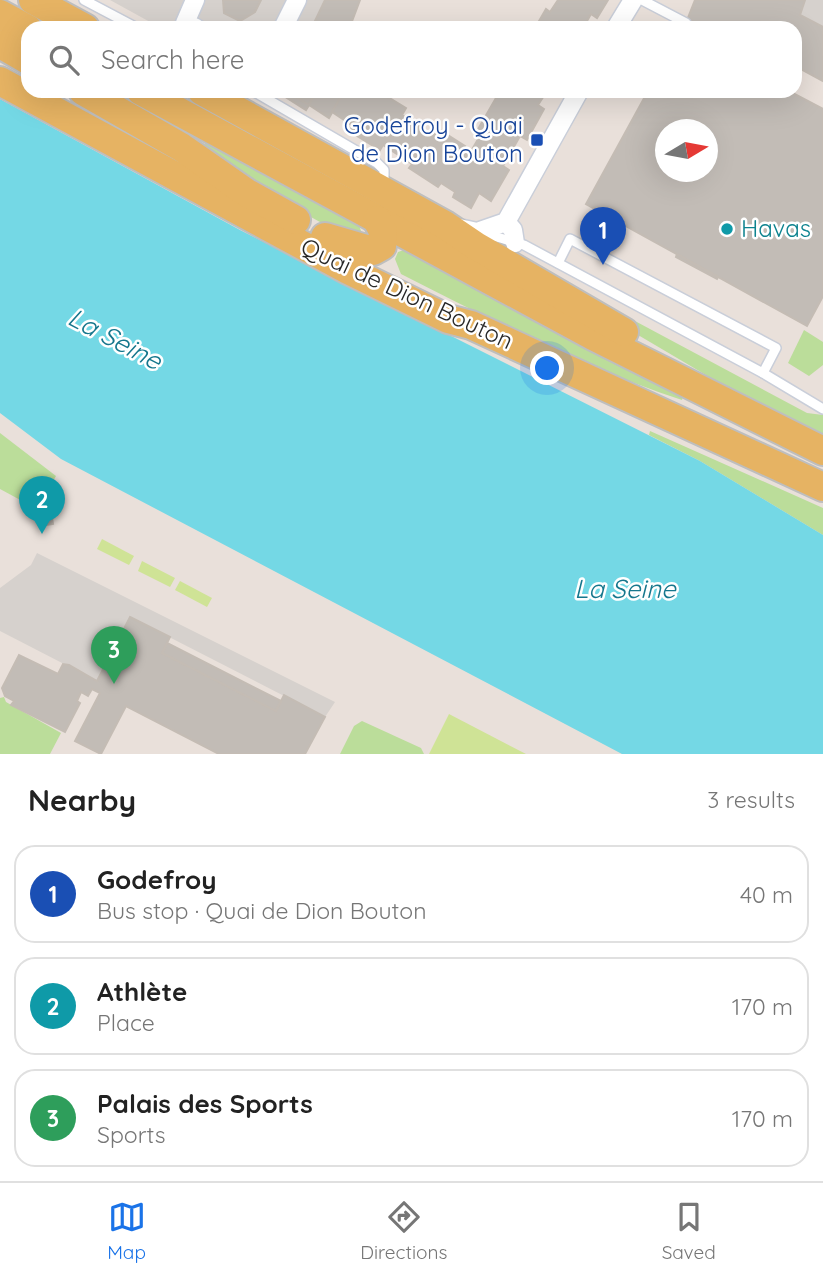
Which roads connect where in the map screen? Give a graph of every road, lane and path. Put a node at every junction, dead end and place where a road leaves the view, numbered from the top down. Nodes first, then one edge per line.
1 (33, 0) edge
2 (84, 0) edge
3 (195, 0) edge
4 (297, 0) edge
5 (633, 0) edge
6 (642, 0) edge
7 (0, 14) edge
8 (72, 21) edge
9 (124, 21) edge
10 (186, 21) edge
11 (286, 21) edge
12 (620, 21) edge
13 (683, 21) edge
14 (21, 25) edge
15 (0, 44) edge
16 (21, 56) edge
17 (0, 81) edge
18 (21, 92) edge
19 (31, 98) edge
20 (95, 98) edge
21 (154, 98) edge
22 (248, 98) edge
23 (575, 98) edge
24 (377, 220) junction
25 (506, 222) junction
26 (445, 225) junction
27 (477, 232) junction
28 (325, 237) junction
29 (515, 243) junction
30 (558, 263) junction
31 (471, 325) junction
32 (763, 373) junction
33 (688, 383) junction
34 (823, 409) edge
35 (823, 450) edge
36 (823, 487) edge

1 - 8 main road
2 - 9 lane
3 - 10 street
4 - 11 street
5 - 12 street
6 - 13 lane
7 - 14 main road
15 - 16 main road
17 - 18 main road, Quai de Dion Bouton
19 - 31 main road, Quai de Dion Bouton
20 - 28 main road
21 - 24 main road, Quai de Dion Bouton
22 - 26 main road
23 - 25 street
24 - 28 main road
24 - 33 main road, Quai de Dion Bouton
25 - 27 street
25 - 29 street
26 - 27 street
26 - 33 main road
27 - 29 lane
28 - 31 main road
29 - 30 lane
30 - 32 lane
30 - 32 lane
31 - 36 main road, Quai de Dion Bouton
32 - 34 lane
33 - 35 main road, Quai de Dion Bouton

